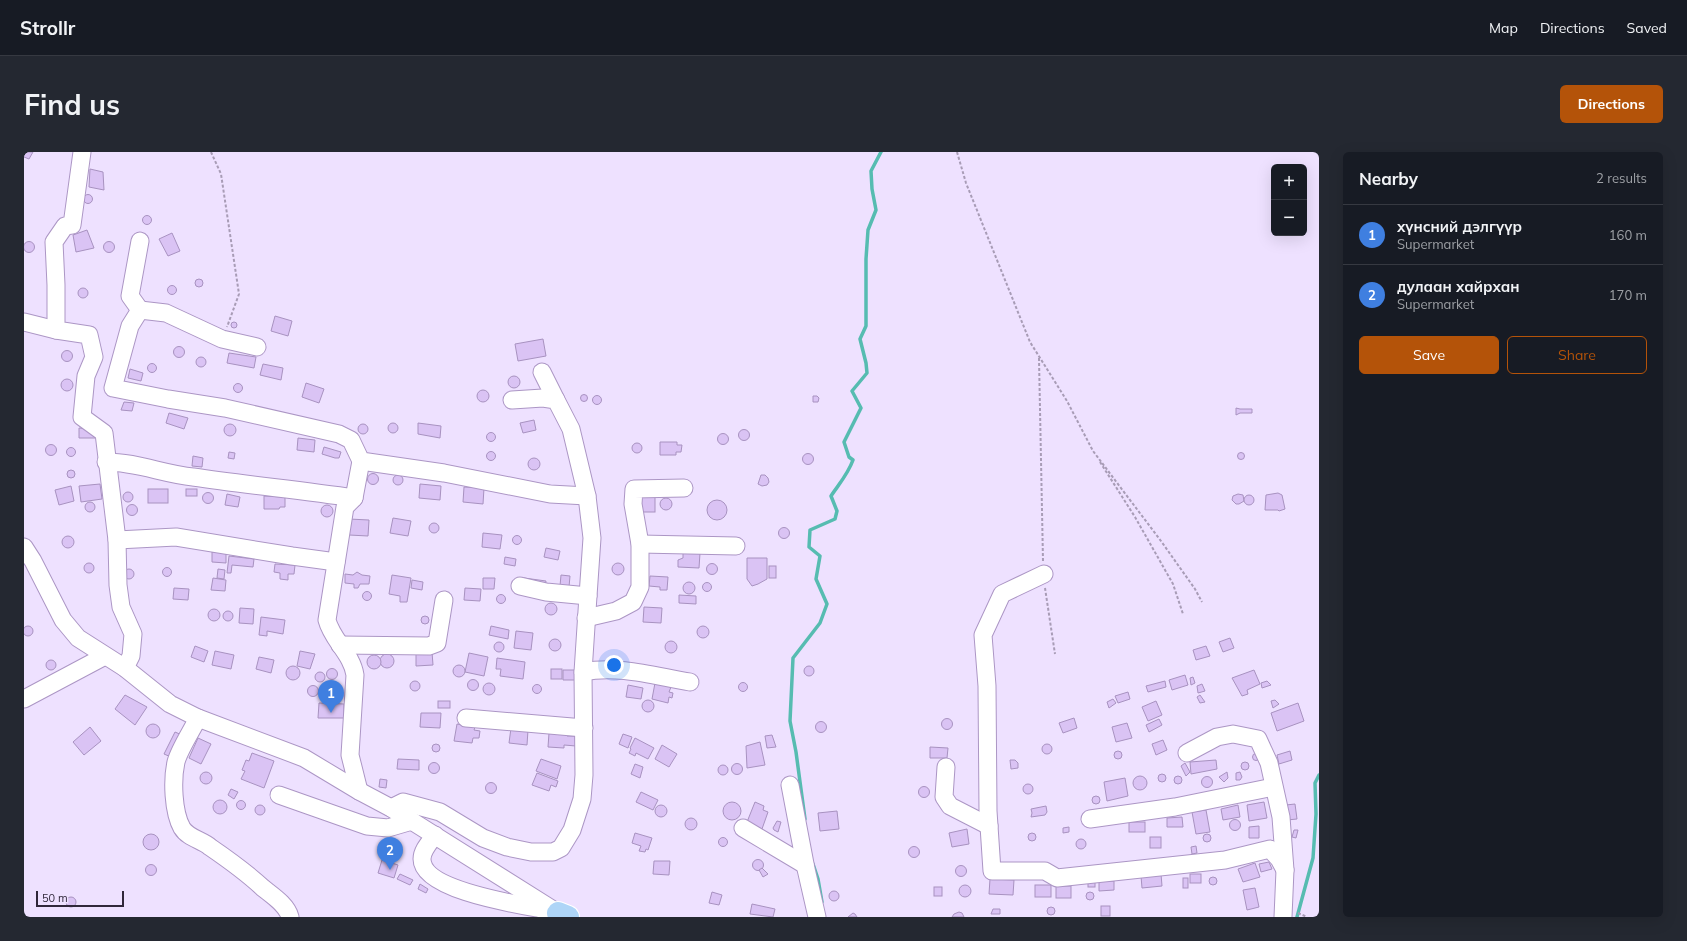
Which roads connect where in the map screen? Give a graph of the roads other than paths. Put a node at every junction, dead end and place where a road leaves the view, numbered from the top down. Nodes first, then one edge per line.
1 (82, 152) edge
2 (140, 241) dead end
3 (140, 310) junction
4 (24, 322) edge
5 (56, 330) junction
6 (257, 347) dead end
7 (542, 372) dead end
8 (512, 400) dead end
9 (556, 400) junction
10 (361, 461) junction
11 (106, 462) junction
12 (684, 488) dead end
13 (587, 496) junction
14 (354, 498) junction
15 (117, 540) junction
16 (640, 544) junction
17 (736, 546) dead end
18 (24, 547) edge
19 (336, 562) junction
20 (1044, 574) road end
21 (32, 575) edge
22 (520, 586) dead end
23 (588, 596) junction
24 (444, 600) dead end
25 (586, 618) junction
26 (340, 645) junction
27 (105, 656) junction
28 (125, 668) junction
29 (583, 672) junction
30 (690, 682) dead end
31 (24, 699) edge
32 (198, 718) junction
33 (466, 718) dead end
34 (584, 728) junction
35 (1188, 753) dead end
36 (946, 766) dead end
37 (790, 785) dead end
38 (1273, 787) junction
39 (359, 791) junction
40 (279, 795) dead end
41 (391, 808) junction
42 (1090, 819) dead end
43 (412, 821) junction
44 (989, 826) junction
45 (743, 828) dead end
46 (435, 835) junction
47 (805, 865) junction
48 (1285, 870) junction
49 (563, 915) edge
50 (1290, 915) edge
51 (290, 917) edge
52 (817, 917) edge

1 - 5 street
2 - 3 street
3 - 6 street
3 - 10 street
4 - 5 street
5 - 11 street
7 - 9 street
8 - 9 street
9 - 13 street
10 - 13 street
10 - 14 street
11 - 14 street
11 - 15 street
12 - 16 street
13 - 23 street
14 - 19 street
15 - 19 street
15 - 28 street
16 - 17 street
16 - 25 street
18 - 21 street
19 - 26 street
20 - 44 street
21 - 27 street
22 - 23 street
23 - 25 street
24 - 26 street
25 - 29 street
26 - 39 street
27 - 28 street
27 - 31 street
28 - 32 street
29 - 30 street
29 - 34 street
32 - 39 street
32 - 51 street
33 - 34 street
34 - 41 street
35 - 38 street
36 - 44 street
37 - 47 street
38 - 42 street
38 - 48 street
39 - 41 street
40 - 43 street
41 - 43 street
43 - 46 street
44 - 48 street
45 - 47 street
46 - 49 street
46 - 49 street
47 - 52 street
48 - 50 street

